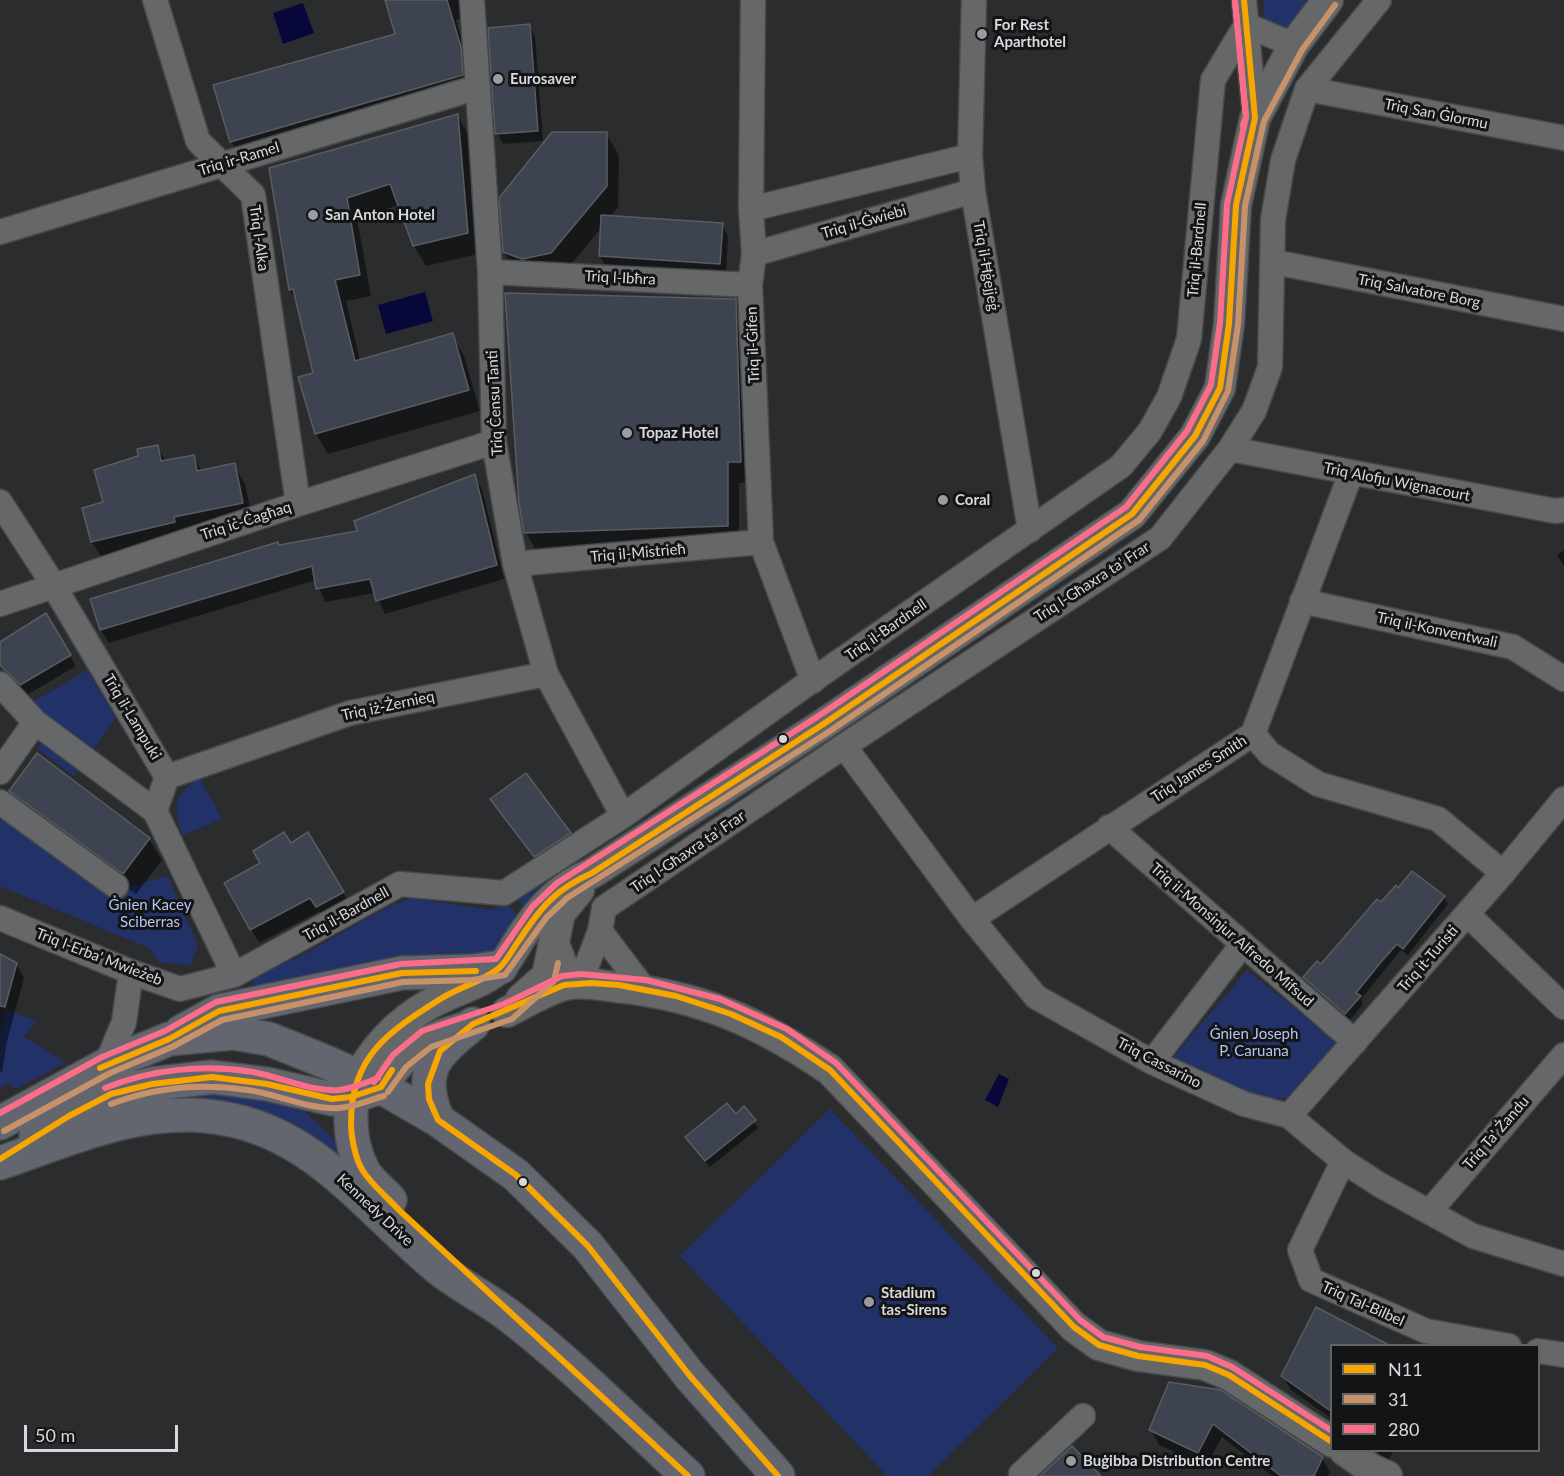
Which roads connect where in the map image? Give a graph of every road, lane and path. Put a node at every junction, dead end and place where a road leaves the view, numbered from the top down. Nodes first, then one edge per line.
1 (155, 0) edge
2 (472, 0) edge
3 (753, 0) edge
4 (974, 0) edge
5 (1244, 0) edge
6 (1328, 0) edge
7 (1379, 0) edge
8 (1246, 25) junction
9 (1294, 45) junction
10 (478, 87) junction
11 (1307, 89) junction
12 (1255, 118) junction
13 (1564, 138) edge
14 (970, 156) junction
15 (223, 163) junction
16 (973, 191) junction
17 (751, 209) junction
18 (0, 232) edge
19 (754, 254) junction
20 (1274, 262) junction
21 (490, 272) junction
22 (750, 285) junction
23 (1564, 319) edge
24 (494, 442) junction
25 (1230, 449) junction
26 (1351, 473) junction
27 (0, 502) edge
28 (298, 504) junction
29 (1564, 510) edge
30 (1030, 530) junction
31 (761, 542) junction
32 (514, 564) junction
33 (53, 585) junction
34 (1302, 601) junction
35 (0, 604) edge
36 (546, 674) junction
37 (1564, 679) edge
38 (813, 681) junction
39 (0, 684) edge
40 (35, 722) junction
41 (1253, 734) junction
42 (844, 746) junction
43 (0, 772) edge
44 (167, 777) junction
45 (1564, 799) edge
46 (0, 802) edge
47 (155, 812) junction
48 (623, 816) junction
49 (1109, 827) junction
50 (592, 873) junction
51 (1503, 873) junction
52 (116, 886) dead end
53 (1467, 914) junction
54 (0, 918) edge
55 (972, 919) junction
56 (600, 932) junction
57 (1242, 945) junction
58 (501, 967) junction
59 (131, 972) junction
60 (234, 975) junction
61 (566, 982) junction
62 (644, 989) junction
63 (1564, 1007) edge
64 (473, 1024) junction
65 (169, 1039) junction
66 (1355, 1042) junction
67 (1564, 1056) edge
68 (1152, 1062) junction
69 (106, 1065) junction
70 (363, 1087) junction
71 (1289, 1116) junction
72 (438, 1120) junction
73 (0, 1123) edge
74 (0, 1161) edge
75 (1343, 1161) junction
76 (1429, 1212) junction
77 (1564, 1264) edge
78 (1498, 1344) edge
79 (548, 1349) junction
80 (1540, 1350) edge
81 (1564, 1355) edge
82 (1083, 1416) dead end
83 (1330, 1441) edge
84 (1347, 1452) edge
85 (1021, 1474) dead end
86 (1378, 1474) edge
87 (688, 1476) edge
88 (778, 1476) edge

1 - 15 street, Triq l-Alka
2 - 10 street, Triq Ċensu Tanti
3 - 17 street, Triq il-Ġifen
4 - 14 street, Triq il-Ħġejjeġ
5 - 8 street
6 - 9 street
7 - 11 street, Triq l-Għaxra ta' Frar
8 - 9 street
8 - 12 street
8 - 30 street, Triq il-Bardnell
9 - 12 street
10 - 15 street, Triq ir-Ramel
10 - 21 street, Triq Ċensu Tanti
11 - 13 street, Triq San Ġlormu
11 - 20 street, Triq l-Għaxra ta' Frar
12 - 50 street
14 - 16 street, Triq il-Ħġejjeġ
14 - 17 street
15 - 18 street, Triq ir-Ramel
15 - 28 street, Triq l-Alka
16 - 19 street, Triq il-Ġwiebi
16 - 30 street, Triq il-Ħġejjeġ
17 - 19 street, Triq il-Ġifen
19 - 22 street, Triq il-Ġifen
20 - 23 street, Triq Salvatore Borg
20 - 25 street, Triq l-Għaxra ta' Frar
21 - 22 street, Triq l-Ibħra
21 - 24 street, Triq Ċensu Tanti
22 - 31 street, Triq il-Ġifen
24 - 28 street, Triq iċ-Ċagħaq
24 - 32 street, Triq Ċensu Tanti
25 - 26 street, Triq Alofju Wignacourt
25 - 42 street, Triq l-Għaxra ta' Frar
26 - 29 street, Triq Alofju Wignacourt
26 - 34 street, Triq James Smith
27 - 33 street, Triq il-Lampuki
28 - 33 street, Triq iċ-Ċagħaq
30 - 38 street, Triq il-Bardnell
31 - 32 street, Triq il-Mistrieħ
31 - 38 street, Triq il-Ġifen
32 - 36 street, Triq Ċensu Tanti
33 - 35 street, Triq iċ-Ċagħaq
33 - 44 street, Triq il-Lampuki
34 - 37 street, Triq il-Konventwali
34 - 41 street, Triq James Smith
36 - 44 street, Triq iż-Żernieq
36 - 48 street, Triq Ċensu Tanti
38 - 48 street, Triq il-Bardnell
39 - 40 street
40 - 43 street
40 - 47 street
41 - 49 street, Triq James Smith
41 - 51 street
42 - 55 street, Triq Cassarino
42 - 56 street, Triq l-Għaxra ta' Frar
44 - 47 street, Triq il-Lampuki
45 - 51 street, Triq it-Turisti
46 - 52 street
47 - 60 street
48 - 60 street, Triq il-Bardnell
49 - 55 street, Triq James Smith
49 - 57 street, Triq il-Monsinjur Alfredo Mifsud
50 - 58 street
50 - 61 street
51 - 53 street, Triq it-Turisti
53 - 63 street
53 - 66 street, Triq it-Turisti
54 - 59 street, Triq l-Erba' Mwieżeb
55 - 68 street, Triq Cassarino
56 - 61 street, Triq l-Għaxra ta' Frar
56 - 62 street
57 - 66 street, Triq il-Monsinjur Alfredo Mifsud
57 - 68 street
58 - 61 street
58 - 65 highway
58 - 70 street
59 - 60 street, Triq l-Erba' Mwieżeb
59 - 69 street
61 - 62 street
61 - 64 street
62 - 83 street
64 - 70 street
64 - 72 highway
65 - 69 highway
65 - 70 highway
66 - 71 street, Triq it-Turisti
67 - 76 street, Triq Ta' Żandu
68 - 71 street, Triq Cassarino
69 - 73 highway
70 - 72 highway
70 - 74 highway
70 - 79 highway
71 - 75 street, Triq Cassarino
72 - 88 highway
74 - 79 highway, Kennedy Drive
75 - 76 street, Triq Cassarino
75 - 78 street, Triq Tal-Bilbel
76 - 77 street, Triq Cassarino
79 - 87 highway, Kennedy Drive
80 - 81 street
82 - 85 street
84 - 86 street

